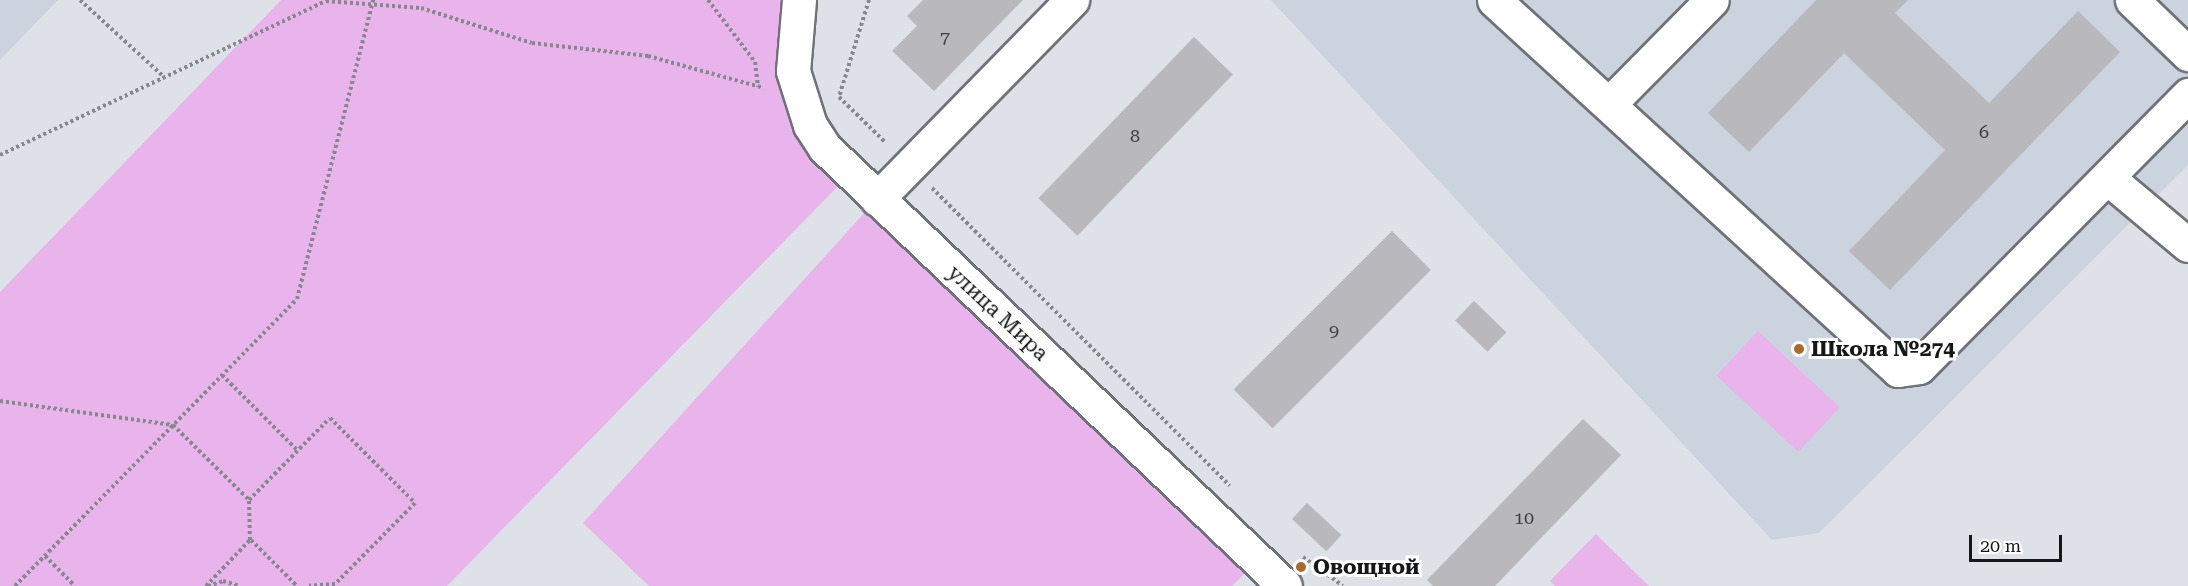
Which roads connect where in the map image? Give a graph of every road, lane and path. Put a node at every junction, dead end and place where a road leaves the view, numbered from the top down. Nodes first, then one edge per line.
1 (80, 0) edge
2 (708, 0) edge
3 (799, 0) edge
4 (869, 0) edge
5 (1072, 0) edge
6 (1494, 0) edge
7 (1712, 0) edge
8 (2132, 0) edge
9 (372, 2) edge
10 (2188, 54) edge
11 (164, 77) junction
12 (758, 87) junction
13 (2188, 95) edge
14 (800, 98) junction
15 (1609, 104) junction
16 (0, 155) edge
17 (909, 165) junction
18 (2109, 179) junction
19 (877, 199) junction
20 (2188, 245) edge
21 (222, 375) junction
22 (0, 401) edge
23 (173, 425) junction
24 (297, 451) junction
25 (1240, 496) dead end
26 (249, 500) junction
27 (250, 540) junction
28 (45, 556) junction
29 (1317, 562) dead end
30 (15, 586) edge
31 (75, 586) edge
32 (206, 586) edge
33 (240, 586) edge
34 (297, 586) edge
35 (309, 586) edge
36 (1285, 586) edge
37 (1343, 586) edge

1 - 11 path
2 - 12 path
3 - 14 street, улица Мира
4 - 17 path
5 - 17 street
6 - 15 street
7 - 15 street
8 - 10 street
9 - 11 path
9 - 12 path
9 - 21 path
11 - 16 path
12 - 14 path
13 - 18 street
14 - 19 street, улица Мира
15 - 18 street
17 - 19 street
17 - 25 path
18 - 20 street
19 - 36 street, улица Мира
21 - 23 path
21 - 24 path
22 - 23 path
23 - 26 path
23 - 28 path
24 - 26 path
24 - 35 path
26 - 27 path
27 - 32 path
27 - 34 path
28 - 30 path
28 - 31 path
29 - 37 path
32 - 33 path

